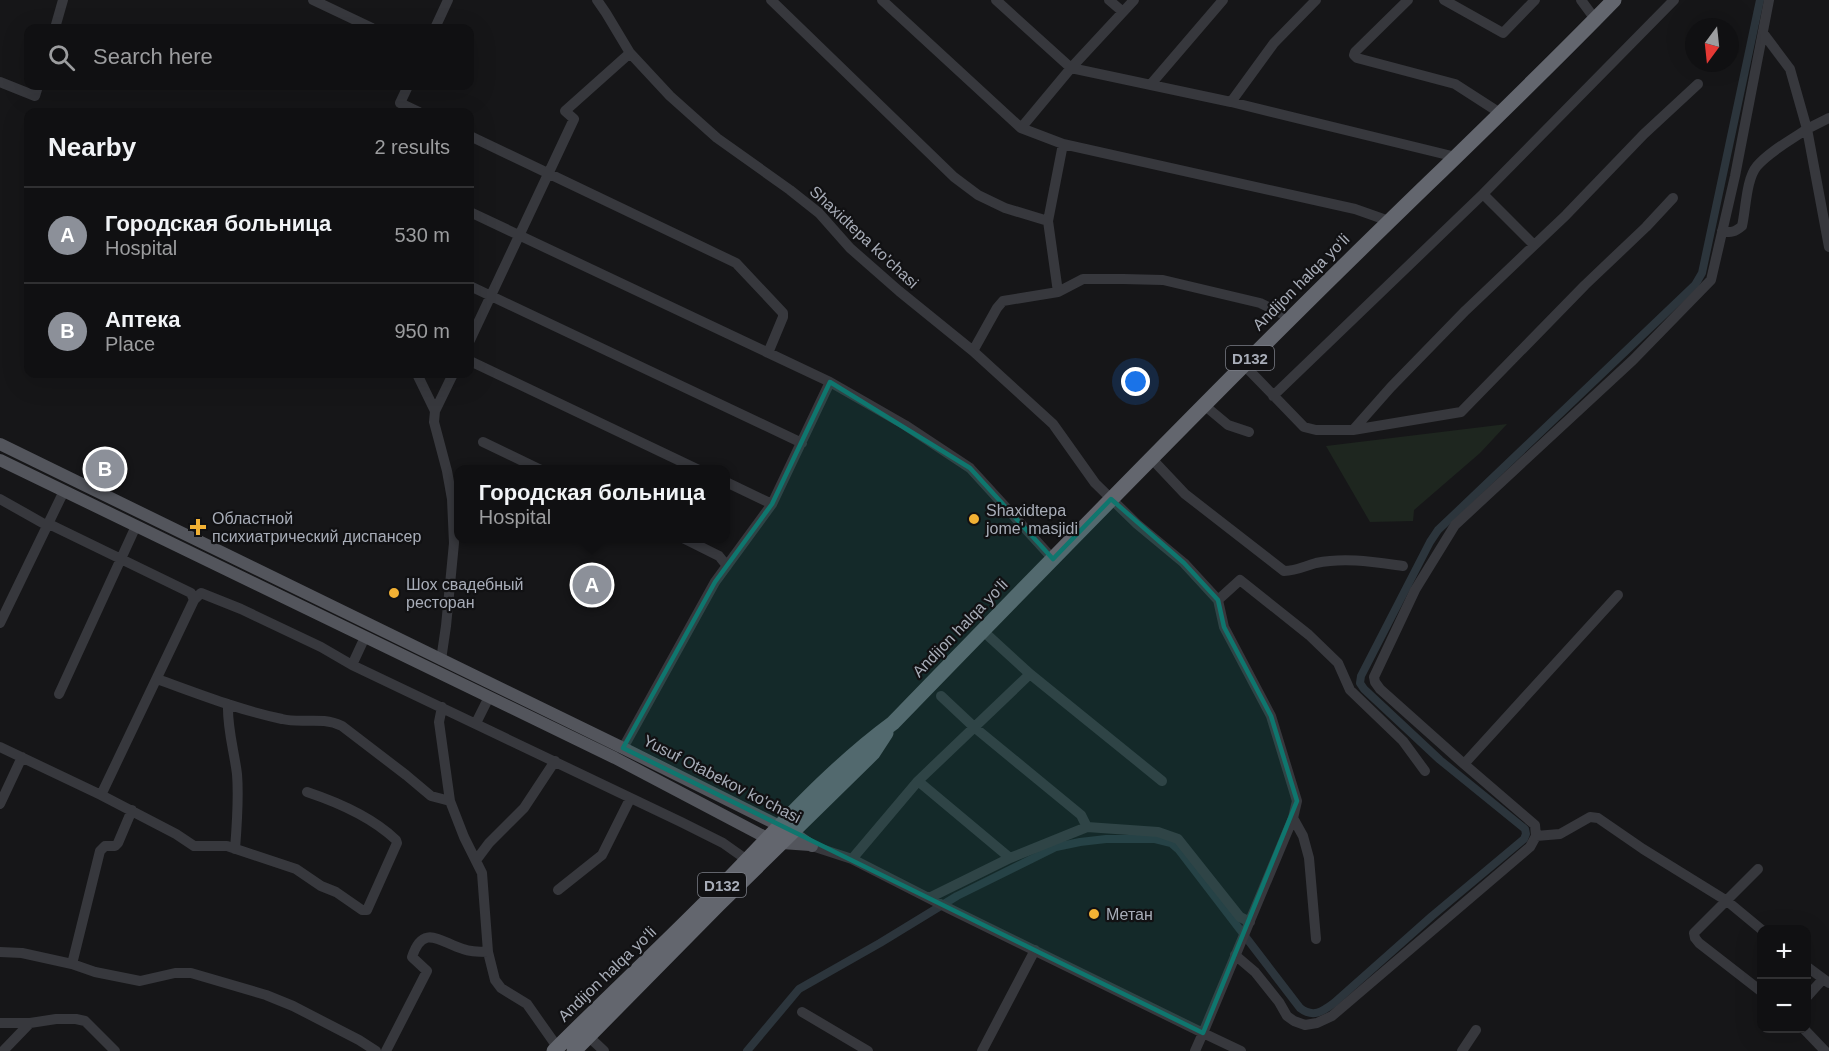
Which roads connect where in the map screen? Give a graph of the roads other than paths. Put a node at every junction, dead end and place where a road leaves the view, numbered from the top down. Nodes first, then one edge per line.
1 (63, 0) edge
2 (313, 0) edge
3 (448, 0) edge
4 (597, 0) edge
5 (771, 0) edge
6 (790, 0) edge
7 (882, 0) edge
8 (996, 0) edge
9 (1109, 0) edge
10 (1134, 0) edge
11 (1223, 0) edge
12 (1316, 0) edge
13 (1407, 0) edge
14 (1444, 0) edge
15 (1535, 0) edge
16 (1581, 0) edge
17 (1614, 0) edge
18 (1674, 0) edge
19 (1769, 0) edge
20 (781, 9) junction
21 (1123, 12) junction
22 (1595, 19) junction
23 (56, 24) edge
24 (364, 24) edge
25 (437, 24) edge
26 (1763, 33) junction
27 (630, 53) junction
28 (1071, 68) junction
29 (0, 82) edge
30 (1151, 84) junction
31 (1698, 84) dead end
32 (37, 90) edge
33 (406, 90) edge
34 (1232, 102) junction
35 (398, 108) edge
36 (1500, 113) junction
37 (1829, 118) edge
38 (1021, 129) junction
39 (1807, 129) junction
40 (474, 138) edge
41 (1063, 144) junction
42 (1456, 158) junction
43 (549, 174) junction
44 (1483, 194) junction
45 (1673, 198) dead end
46 (474, 214) edge
47 (1048, 221) junction
48 (1389, 221) junction
49 (1722, 231) junction
50 (520, 235) junction
51 (1534, 245) junction
52 (1829, 247) edge
53 (474, 288) edge
54 (1059, 292) junction
55 (490, 296) junction
56 (1291, 318) junction
57 (474, 331) edge
58 (973, 351) junction
59 (768, 353) junction
60 (474, 363) edge
61 (1244, 364) junction
62 (419, 378) edge
63 (451, 378) edge
64 (830, 382) junction
65 (1273, 396) junction
66 (1204, 405) junction
67 (435, 411) junction
68 (1353, 430) junction
69 (1249, 432) dead end
70 (483, 442) dead end
71 (802, 443) junction
72 (0, 444) edge
73 (1151, 458) junction
74 (0, 460) edge
75 (531, 465) edge
76 (688, 465) edge
77 (730, 484) edge
78 (64, 491) junction
79 (0, 498) edge
80 (1111, 499) junction
81 (772, 504) junction
82 (46, 525) junction
83 (136, 526) junction
84 (693, 543) edge
85 (1053, 558) junction
86 (122, 559) junction
87 (727, 566) junction
88 (1403, 566) dead end
89 (1618, 595) dead end
90 (194, 600) junction
91 (1218, 600) junction
92 (0, 623) edge
93 (983, 631) junction
94 (365, 637) junction
95 (441, 660) junction
96 (352, 665) junction
97 (1030, 674) junction
98 (158, 679) junction
99 (59, 694) dead end
100 (941, 696) dead end
101 (489, 697) junction
102 (228, 704) junction
103 (442, 707) junction
104 (476, 723) junction
105 (974, 727) junction
106 (0, 747) edge
107 (623, 748) junction
108 (22, 758) junction
109 (555, 761) junction
110 (1464, 765) junction
111 (1425, 771) dead end
112 (918, 781) junction
113 (1162, 782) dead end
114 (307, 792) dead end
115 (101, 795) junction
116 (630, 799) junction
117 (450, 801) junction
118 (0, 804) edge
119 (132, 810) junction
120 (1293, 818) junction
121 (1087, 827) junction
122 (780, 835) junction
123 (1536, 836) junction
124 (812, 846) joint
125 (235, 849) junction
126 (1010, 858) junction
127 (477, 859) junction
128 (852, 859) junction
129 (747, 860) junction
130 (1758, 869) dead end
131 (558, 890) dead end
132 (932, 899) junction
133 (1727, 901) junction
134 (1249, 925) junction
135 (1757, 926) edge
136 (1316, 939) dead end
137 (1035, 950) junction
138 (0, 952) edge
139 (488, 952) junction
140 (1237, 952) junction
141 (72, 964) junction
142 (1811, 970) edge
143 (1826, 981) edge
144 (1757, 989) edge
145 (1811, 994) edge
146 (802, 1012) dead end
147 (0, 1023) edge
148 (30, 1023) junction
149 (1476, 1030) dead end
150 (1203, 1033) junction
151 (1807, 1033) edge
152 (588, 1036) junction
153 (10, 1049) edge
154 (556, 1049) edge
155 (115, 1051) edge
156 (376, 1051) edge
157 (386, 1051) edge
158 (574, 1051) edge
159 (604, 1051) edge
160 (868, 1051) edge
161 (982, 1051) edge
162 (1195, 1051) edge
163 (1241, 1051) edge
164 (1462, 1051) edge
165 (1826, 1051) edge

1 - 23 street
2 - 24 street
3 - 25 street
4 - 27 street, Shaxidtepa ko'chasi
5 - 20 street
6 - 20 street
7 - 38 street
8 - 28 street
9 - 21 street
10 - 21 street
11 - 30 street
12 - 34 street
13 - 36 street
14 - 15 street
16 - 22 street
17 - 22 highway, Andijon halqa yo‘li / D132
18 - 44 street
19 - 26 street
20 - 47 street
21 - 28 street
22 - 36 highway, Andijon halqa yo‘li / D132
26 - 39 street
26 - 49 street
27 - 43 street
27 - 58 street, Shaxidtepa ko'chasi
28 - 30 street
28 - 38 street
29 - 32 street
30 - 34 street
31 - 51 street
33 - 35 street
34 - 42 street
36 - 42 highway, Andijon halqa yo‘li / D132
37 - 39 street
38 - 41 street
39 - 49 street
39 - 52 street
40 - 43 street
41 - 47 street
41 - 48 street
42 - 48 highway, Andijon halqa yo‘li / D132
43 - 50 street
43 - 59 street
44 - 51 street
44 - 65 street
45 - 68 street
46 - 50 street
47 - 54 street
48 - 56 highway, Andijon halqa yo‘li / D132
49 - 110 street
50 - 55 street
50 - 59 street
51 - 68 street
53 - 55 street
54 - 56 street
54 - 58 street
55 - 57 street
55 - 71 street
56 - 61 highway, Andijon halqa yo‘li / D132
58 - 80 street, Shaxidtepa ko'chasi
59 - 64 street
60 - 76 street
61 - 65 street
61 - 66 highway, Andijon halqa yo‘li / D132
62 - 67 street
63 - 67 street
64 - 71 street
64 - 85 street
65 - 68 street
66 - 69 street
66 - 73 highway, Andijon halqa yo‘li / D132
67 - 95 street
70 - 75 street
71 - 81 street
72 - 95 main road, Yusuf Otabekov ko'chasi
73 - 80 highway, Andijon halqa yo‘li / D132
73 - 88 street
74 - 78 main road, Yusuf Otabekov ko'chasi
77 - 81 street
78 - 82 street
78 - 83 main road, Yusuf Otabekov ko'chasi
79 - 82 street
80 - 85 highway, Andijon halqa yo‘li / D132
80 - 91 street, Shaxidtepa ko'chasi
81 - 87 street
82 - 86 street
82 - 92 street
83 - 86 street
83 - 94 main road, Yusuf Otabekov ko'chasi
84 - 87 street
85 - 93 highway, Andijon halqa yo‘li / D132
86 - 90 street
86 - 99 street
87 - 107 street
89 - 110 street
90 - 96 street
90 - 98 street
91 - 111 street
91 - 120 street
93 - 97 street
93 - 122 highway, Andijon halqa yo‘li / D132
94 - 96 street
94 - 101 main road, Yusuf Otabekov ko'chasi
95 - 107 main road, Yusuf Otabekov ko'chasi
96 - 103 street
97 - 105 street
97 - 113 street
98 - 102 street
98 - 115 street
100 - 105 street
101 - 104 street
101 - 122 main road, Yusuf Otabekov ko'chasi
102 - 117 street
102 - 125 street
103 - 104 street
103 - 117 street
104 - 109 street
105 - 112 street
105 - 121 street
106 - 108 street
107 - 122 main road, Yusuf Otabekov ko'chasi
108 - 115 street
108 - 118 street
109 - 116 street
109 - 127 street
110 - 123 street
112 - 126 street
112 - 128 street
114 - 125 street
115 - 119 street
116 - 129 street
116 - 131 street
117 - 127 street
119 - 125 street
119 - 141 street
120 - 134 street
120 - 136 street
121 - 126 street
121 - 134 street
122 - 124 main road, Yusuf Otabekov ko'chasi
122 - 129 highway, Andijon halqa yo‘li / D132
122 - 152 highway, Andijon halqa yo‘li / D132
123 - 133 street
123 - 140 street
124 - 128 street
126 - 132 street
127 - 139 street
128 - 132 street
129 - 154 highway, Andijon halqa yo‘li / D132
130 - 133 street
132 - 137 street
133 - 135 street
133 - 144 street
134 - 140 street
137 - 150 street
137 - 161 street
138 - 141 street
139 - 154 street
139 - 157 street
140 - 150 street
141 - 156 street
142 - 143 street
143 - 145 street
146 - 160 street
147 - 148 street
148 - 153 street
148 - 155 street
149 - 164 street
150 - 162 street
150 - 163 street
151 - 165 street
152 - 158 highway, Andijon halqa yo‘li / D132
152 - 159 street

